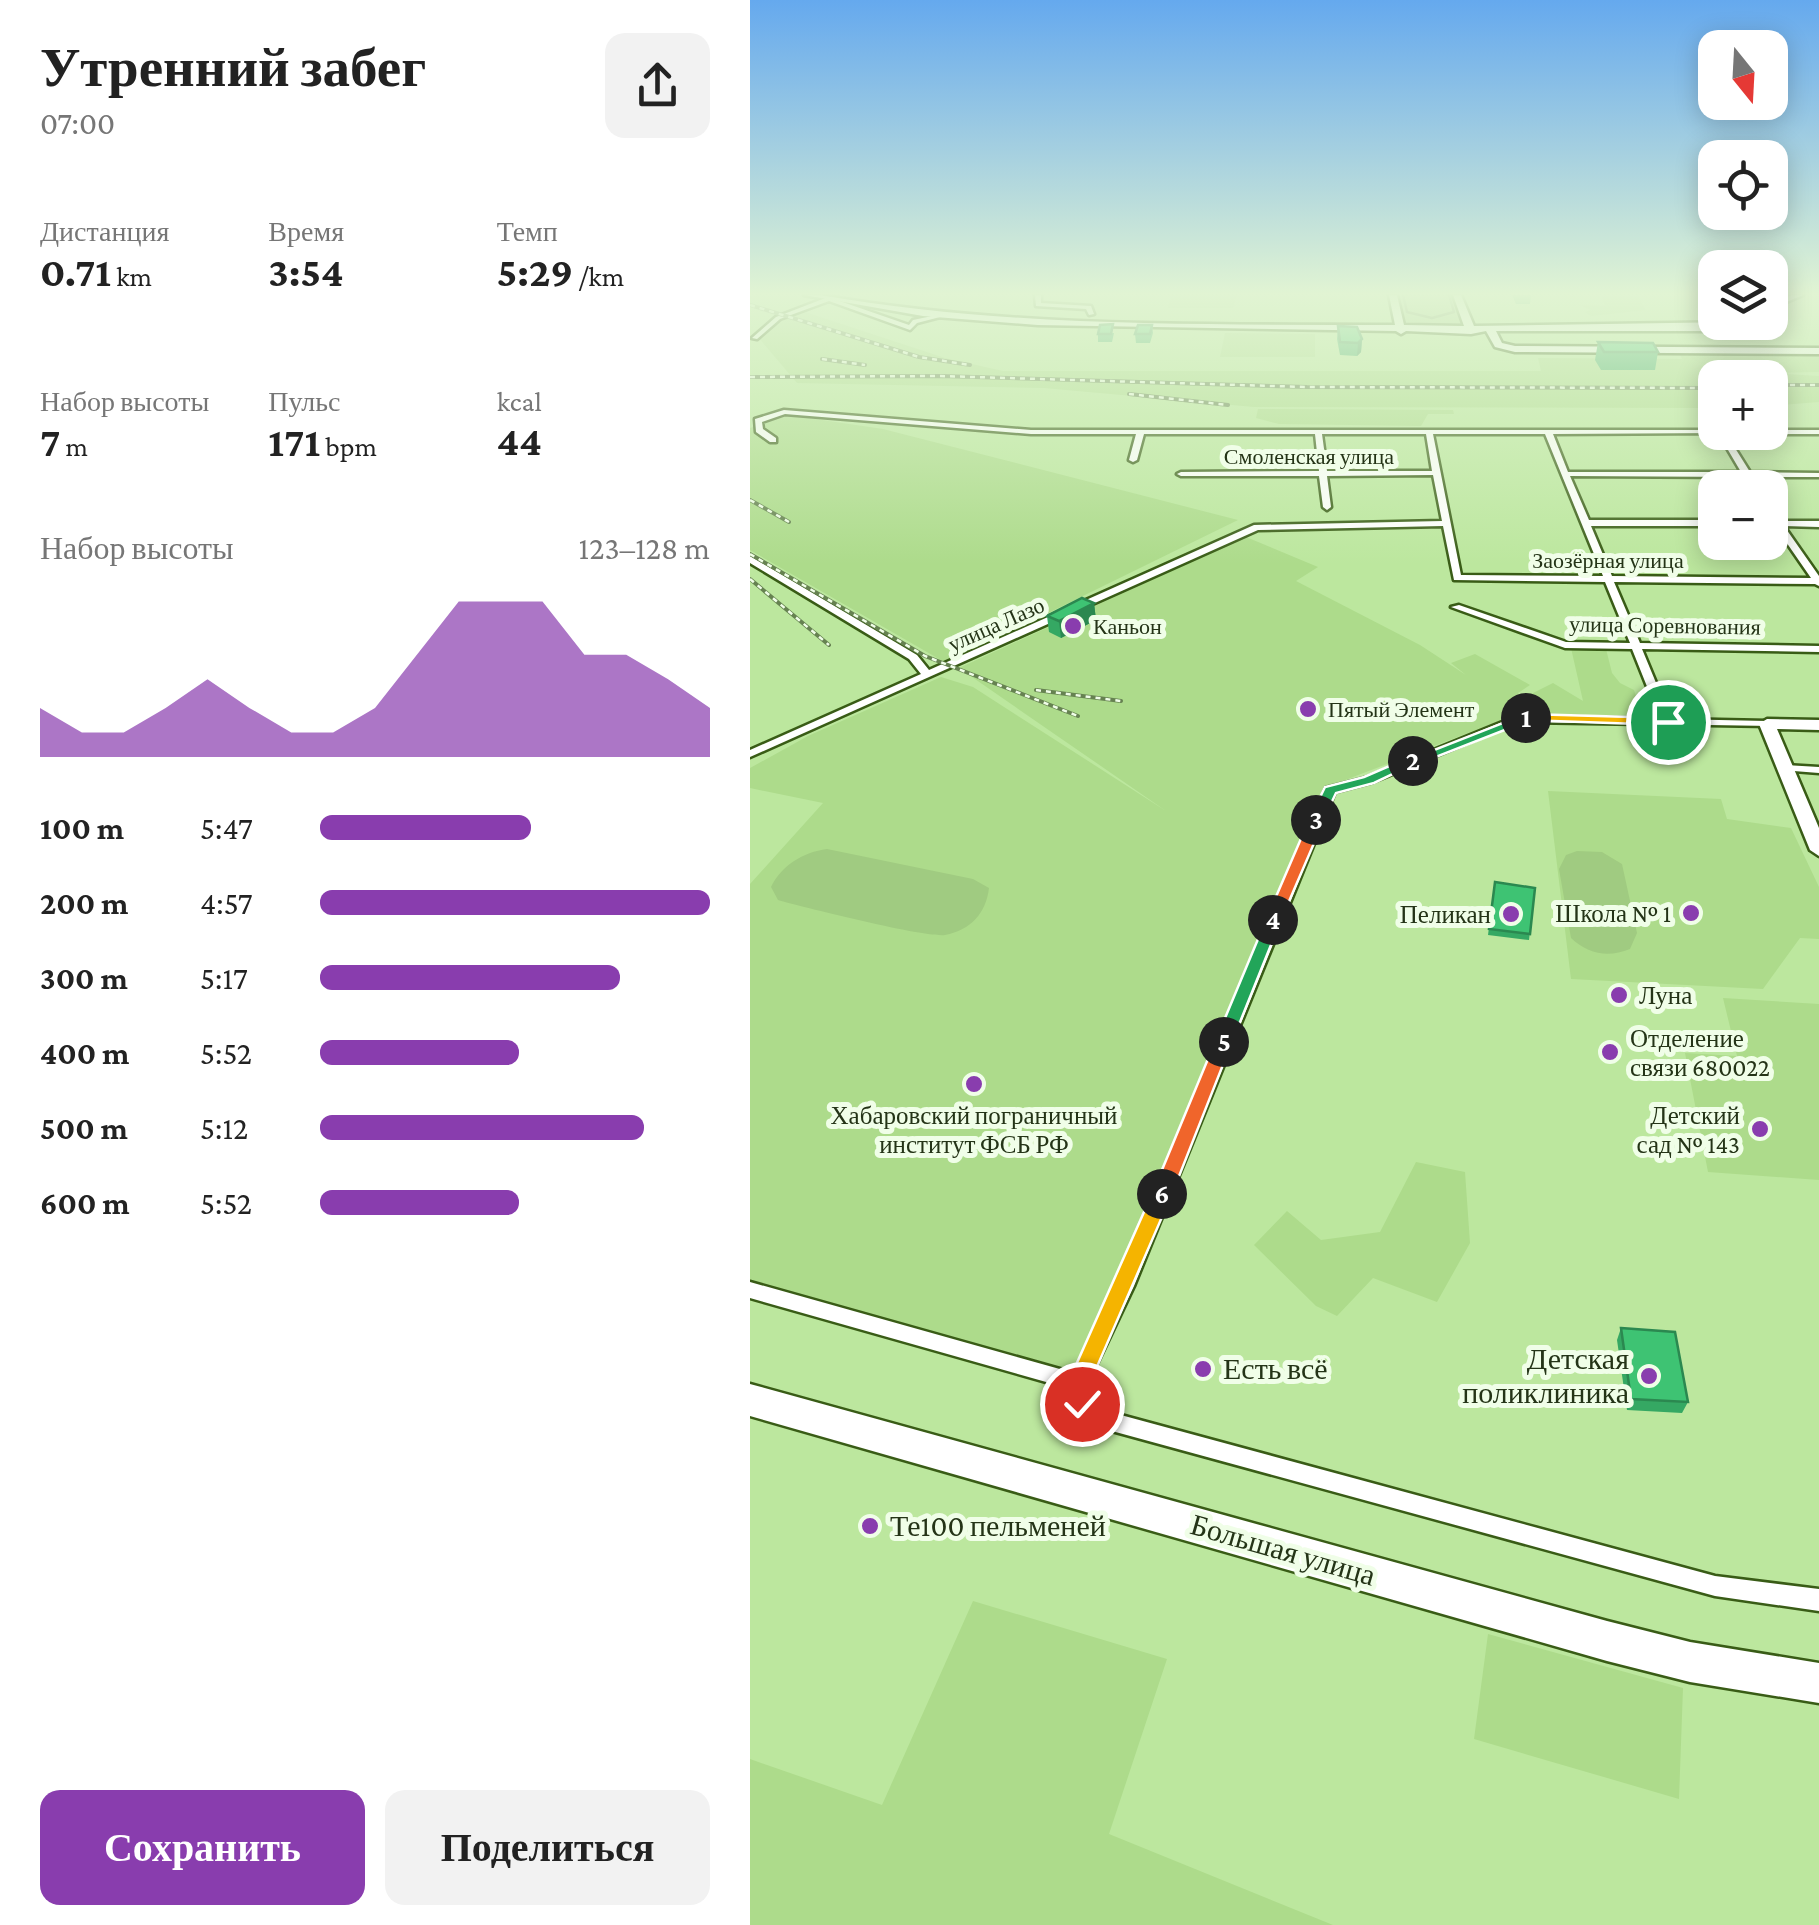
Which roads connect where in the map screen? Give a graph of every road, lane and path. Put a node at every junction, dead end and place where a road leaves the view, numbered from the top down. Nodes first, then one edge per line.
1 (1318, 431) junction
2 (1141, 432) junction
3 (1430, 432) junction
4 (1548, 432) junction
5 (1698, 432) edge
6 (1788, 432) edge
7 (1819, 432) edge
8 (772, 440) dead end
9 (1132, 460) dead end
10 (1180, 474) dead end
11 (1323, 474) junction
12 (1437, 474) junction
13 (1564, 474) junction
14 (1698, 475) edge
15 (1788, 475) edge
16 (1819, 475) edge
17 (1326, 507) dead end
18 (1446, 523) junction
19 (1584, 524) junction
20 (1698, 524) edge
21 (1788, 524) edge
22 (1819, 524) edge
23 (1788, 542) edge
24 (750, 559) edge
25 (1606, 580) junction
26 (1819, 582) edge
27 (1456, 607) dead end
28 (1636, 646) junction
29 (1819, 648) edge
30 (927, 675) junction
31 (1668, 722) junction
32 (1767, 724) junction
33 (1819, 725) edge
34 (750, 754) edge
35 (1785, 768) junction
36 (1819, 770) edge
37 (1819, 850) edge
38 (750, 1290) edge
39 (1079, 1383) junction
40 (750, 1400) edge
41 (1819, 1600) edge
42 (1819, 1683) edge

1 - 2 street
1 - 3 street
1 - 11 street
2 - 8 street
2 - 9 street
3 - 4 street
3 - 12 street
4 - 5 street
4 - 13 street
6 - 7 street
10 - 11 street, Смоленская улица
11 - 12 street, Смоленская улица
11 - 17 street
12 - 18 street
13 - 14 street
13 - 19 street
15 - 16 street
18 - 25 street, Заозёрная улица
18 - 30 street, улица Лазо
19 - 20 street
19 - 25 street
21 - 22 street
23 - 26 street
24 - 30 street
25 - 26 street, Заозёрная улица
25 - 28 street
27 - 28 street, улица Соревнования
28 - 29 street, улица Соревнования
28 - 31 street
30 - 34 street, улица Лазо
31 - 32 street
31 - 39 street
32 - 33 main road
32 - 35 main road
35 - 36 street
35 - 37 main road
38 - 39 street
39 - 41 street
40 - 42 highway, Большая улица

